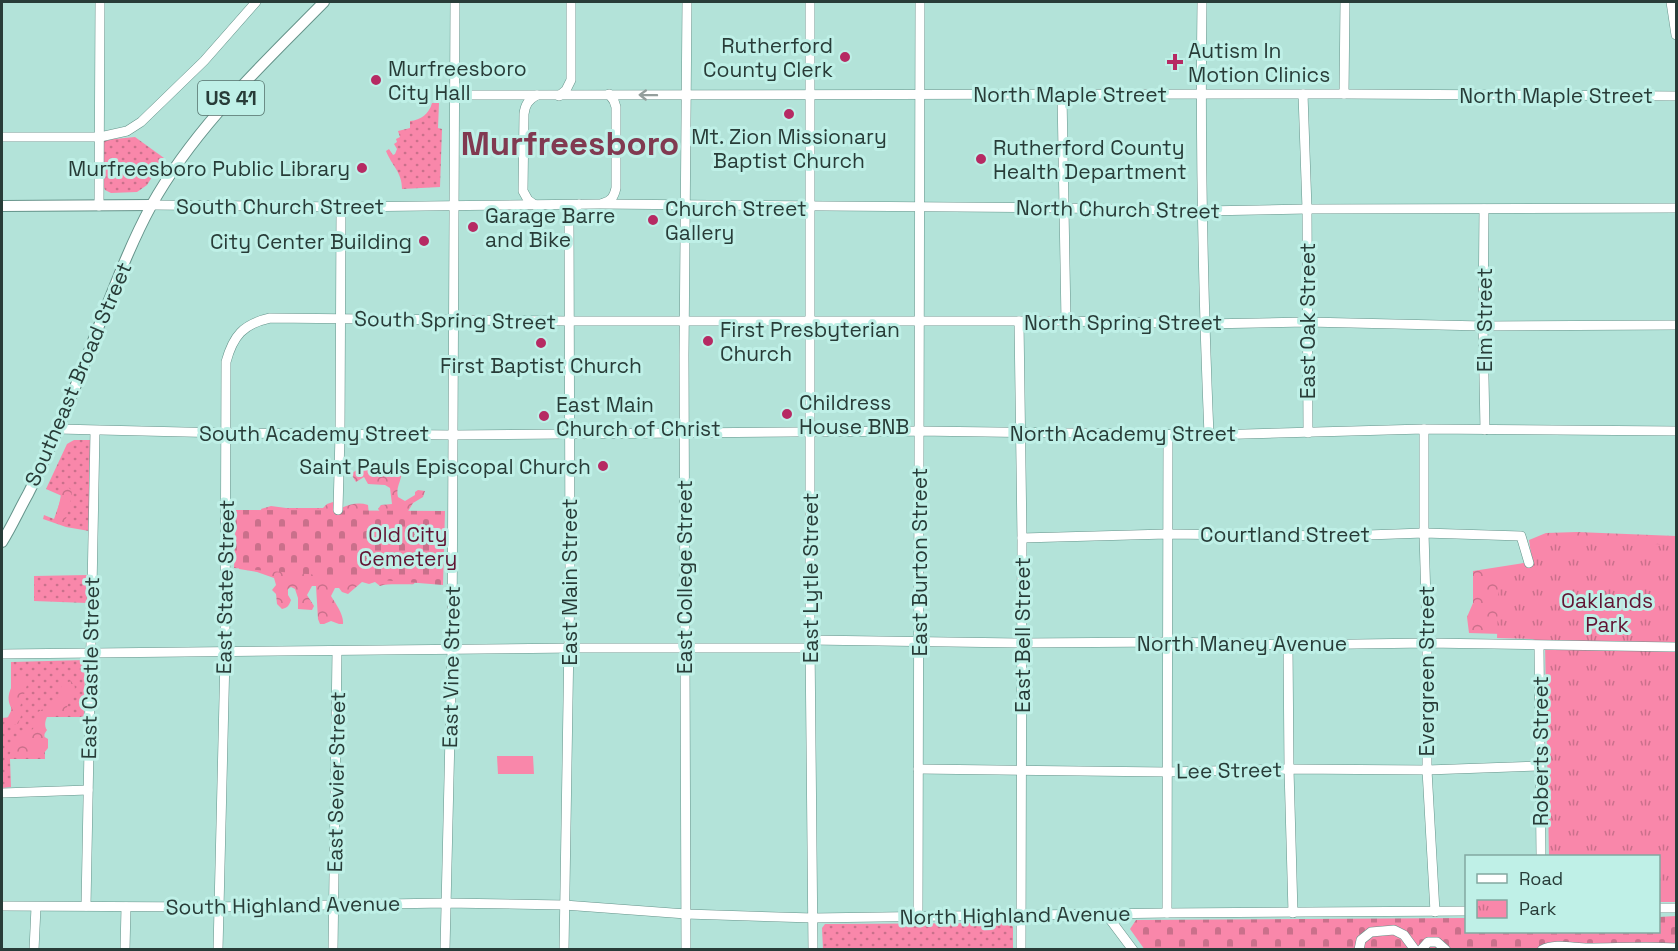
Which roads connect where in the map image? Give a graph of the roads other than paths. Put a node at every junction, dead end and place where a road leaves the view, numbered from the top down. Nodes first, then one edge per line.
1 (100, 2) edge
2 (256, 2) edge
3 (324, 2) edge
4 (454, 2) edge
5 (571, 2) edge
6 (687, 2) edge
7 (810, 2) edge
8 (920, 2) edge
9 (1202, 2) edge
10 (1345, 2) edge
11 (1671, 2) edge
12 (1677, 34) edge
13 (571, 80) junction
14 (609, 94) junction
15 (810, 94) junction
16 (920, 94) junction
17 (1062, 94) junction
18 (1201, 94) junction
19 (1303, 94) junction
20 (1344, 94) junction
21 (454, 95) junction
22 (537, 95) junction
23 (583, 95) junction
24 (687, 95) junction
25 (559, 96) junction
26 (1677, 96) edge
27 (2, 137) edge
28 (100, 137) junction
29 (579, 204) junction
30 (600, 204) junction
31 (152, 205) junction
32 (454, 205) junction
33 (559, 205) junction
34 (686, 205) junction
35 (2, 206) edge
36 (99, 206) junction
37 (541, 206) junction
38 (342, 207) junction
39 (811, 207) junction
40 (920, 207) junction
41 (1064, 208) junction
42 (1677, 208) edge
43 (1307, 209) junction
44 (1484, 209) junction
45 (1203, 211) junction
46 (569, 215) junction
47 (341, 319) junction
48 (454, 319) junction
49 (570, 321) junction
50 (684, 321) junction
51 (810, 321) junction
52 (919, 321) junction
53 (1019, 321) junction
54 (1065, 321) junction
55 (1307, 322) junction
56 (1204, 324) junction
57 (1677, 325) edge
58 (1483, 326) junction
59 (58, 429) junction
60 (1424, 429) junction
61 (1485, 430) junction
62 (95, 431) junction
63 (918, 431) junction
64 (1677, 431) edge
65 (810, 432) junction
66 (227, 433) junction
67 (1020, 433) junction
68 (1308, 433) junction
69 (340, 434) junction
70 (570, 434) junction
71 (684, 434) junction
72 (454, 435) junction
73 (1168, 435) junction
74 (1209, 435) junction
75 (338, 510) dead end
76 (1424, 533) junction
77 (1167, 534) junction
78 (1022, 538) junction
79 (2, 542) edge
80 (1529, 563) dead end
81 (920, 641) junction
82 (1168, 642) junction
83 (810, 644) junction
84 (1022, 644) junction
85 (1427, 644) junction
86 (1288, 645) junction
87 (1539, 646) junction
88 (1676, 647) edge
89 (569, 648) junction
90 (684, 648) junction
91 (452, 649) junction
92 (338, 651) junction
93 (225, 652) junction
94 (91, 653) junction
95 (2, 654) edge
96 (1539, 766) junction
97 (918, 769) junction
98 (1021, 769) junction
99 (1289, 769) junction
100 (1427, 770) junction
101 (1167, 772) junction
102 (88, 790) junction
103 (2, 793) edge
104 (1541, 855) edge
105 (445, 903) junction
106 (334, 904) junction
107 (564, 905) junction
108 (2, 906) edge
109 (86, 906) junction
110 (36, 907) junction
111 (126, 907) junction
112 (219, 907) junction
113 (1660, 908) edge
114 (1677, 908) edge
115 (1465, 911) edge
116 (1435, 912) junction
117 (1167, 913) junction
118 (1293, 913) junction
119 (686, 914) junction
120 (1106, 914) junction
121 (1021, 916) junction
122 (918, 917) junction
123 (813, 918) junction
124 (1677, 948) edge
125 (34, 950) edge
126 (125, 950) edge
127 (218, 950) edge
128 (333, 950) edge
129 (445, 950) edge
130 (564, 950) edge
131 (686, 950) edge
132 (813, 950) edge
133 (1021, 950) edge
134 (1133, 950) edge
135 (1359, 950) edge
136 (1414, 950) edge
137 (1421, 950) edge
138 (1446, 950) edge
139 (1542, 950) edge

1 - 28 street
2 - 28 street
3 - 31 main road, US 41
4 - 21 street, East Vine Street
5 - 13 street
6 - 24 street, East College Street
7 - 15 street, East Lytle Street
8 - 16 street, East Burton Street
9 - 18 street
10 - 20 street
11 - 12 street
13 - 23 street
13 - 25 street
14 - 23 street, North Maple Street
24 -> 14 street, North Maple Street
14 - 30 street
15 - 16 street, North Maple Street
15 - 24 street, North Maple Street
15 - 39 street, East Lytle Street
16 - 17 street, North Maple Street
16 - 40 street, East Burton Street
17 - 18 street, North Maple Street
17 - 41 street
18 - 19 street, North Maple Street
18 - 45 street
19 - 20 street, North Maple Street
19 - 43 street, East Oak Street
20 - 26 street, North Maple Street
21 - 22 street
21 - 32 street, East Vine Street
22 - 25 street
22 - 37 street
23 - 25 street, North Maple Street
24 - 34 street, East College Street
27 - 28 street
28 - 36 street
29 - 30 street, North Church Street
29 - 33 street, North Church Street
29 - 46 street
30 - 34 street, North Church Street
31 - 36 main road, South Church Street
31 - 38 street, South Church Street
31 - 59 main road, Southeast Broad Street / US 41
32 - 37 street, South Church Street
32 - 38 street, South Church Street
32 - 48 street, East Vine Street
33 - 37 street, South Church Street
33 - 46 street
34 - 39 street, North Church Street
34 - 50 street, East College Street
35 - 36 main road, South Church Street
38 - 47 street
39 - 40 street, North Church Street
39 - 51 street, East Lytle Street
40 - 41 street, North Church Street
40 - 52 street, East Burton Street
41 - 45 street, North Church Street
41 - 54 street
42 - 44 street, North Church Street
43 - 44 street, North Church Street
43 - 45 street, North Church Street
43 - 55 street, East Oak Street
44 - 58 street, Elm Street
45 - 56 street
46 - 49 street, East Main Street
47 - 48 street, South Spring Street
47 - 66 street, East State Street
47 - 69 street
48 - 49 street, South Spring Street
48 - 72 street, East Vine Street
49 - 50 street, North Spring Street
49 - 70 street, East Main Street
50 - 51 street, North Spring Street
50 - 71 street, East College Street
51 - 52 street, North Spring Street
51 - 65 street, East Lytle Street
52 - 53 street, North Spring Street
52 - 63 street, East Burton Street
53 - 54 street, North Spring Street
53 - 67 street, East Bell Street
54 - 56 street, North Spring Street
55 - 56 street, North Spring Street
55 - 58 street, North Spring Street
55 - 68 street, East Oak Street
56 - 74 street
57 - 58 street, North Spring Street
58 - 61 street, Elm Street
59 - 62 street, South Academy Street
59 - 79 main road, Southeast Broad Street / US 41
60 - 61 street, North Academy Street
60 - 68 street, North Academy Street
60 - 76 street, Evergreen Street
61 - 64 street, North Academy Street
62 - 66 street, South Academy Street
62 - 94 street, East Castle Street
63 - 65 street, North Academy Street
63 - 67 street, North Academy Street
63 - 81 street, East Burton Street
65 - 71 street, North Academy Street
65 - 83 street, East Lytle Street
66 - 69 street, South Academy Street
66 - 93 street, East State Street
67 - 73 street, North Academy Street
67 - 78 street, East Bell Street
68 - 74 street, North Academy Street
69 - 72 street, South Academy Street
69 - 75 street
70 - 71 street, North Academy Street
70 - 72 street, South Academy Street
70 - 89 street, East Main Street
71 - 90 street, East College Street
72 - 91 street, East Vine Street
73 - 74 street, North Academy Street
73 - 77 street
76 - 77 street, Courtland Street
76 - 80 street, Courtland Street
76 - 85 street, Evergreen Street
77 - 78 street, Courtland Street
77 - 82 street
78 - 84 street, East Bell Street
81 - 83 street, North Maney Avenue
81 - 84 street, North Maney Avenue
81 - 97 street, East Burton Street
82 - 84 street, North Maney Avenue
82 - 86 street, North Maney Avenue
82 - 101 street
83 - 90 street, North Maney Avenue
83 - 123 street, East Lytle Street
84 - 98 street, East Bell Street
85 - 86 street, North Maney Avenue
85 - 87 street, North Maney Avenue
85 - 100 street, Evergreen Street
86 - 99 street
87 - 88 street, North Maney Avenue
87 - 96 street, Roberts Street
89 - 90 street, North Maney Avenue
89 - 91 street, North Maney Avenue
89 - 107 street, East Main Street
90 - 119 street, East College Street
91 - 92 street, North Maney Avenue
91 - 105 street, East Vine Street
92 - 93 street, North Maney Avenue
92 - 106 street, East Sevier Street
93 - 94 street, North Maney Avenue
93 - 112 street, East State Street
94 - 95 street, North Maney Avenue
94 - 102 street, East Castle Street
96 - 100 street, Lee Street
96 - 104 street, Roberts Street
97 - 98 street, Lee Street
97 - 122 street, East Burton Street
98 - 101 street, Lee Street
98 - 121 street, East Bell Street
99 - 100 street, Lee Street
99 - 101 street, Lee Street
99 - 118 street
100 - 116 street, Evergreen Street
101 - 117 street
102 - 103 street
102 - 109 street, East Castle Street
105 - 106 street, South Highland Avenue
105 - 107 street, South Highland Avenue
105 - 129 street, East Vine Street
106 - 112 street, South Highland Avenue
106 - 128 street, East Sevier Street
107 - 119 street, North Highland Avenue
107 - 130 street, East Main Street
108 - 110 street, South Highland Avenue
109 - 110 street, South Highland Avenue
109 - 111 street, South Highland Avenue
110 - 125 street
111 - 112 street, South Highland Avenue
111 - 126 street
112 - 127 street, East State Street
113 - 114 street
115 - 116 street, North Highland Avenue
116 - 118 street, North Highland Avenue
117 - 118 street, North Highland Avenue
117 - 120 street, North Highland Avenue
119 - 123 street, North Highland Avenue
119 - 131 street, East College Street
120 - 121 street, North Highland Avenue
120 - 134 street
121 - 122 street, North Highland Avenue
121 - 133 street, East Bell Street
122 - 123 street, North Highland Avenue
123 - 132 street, East Lytle Street
124 - 139 street
135 - 136 street
137 - 138 street

